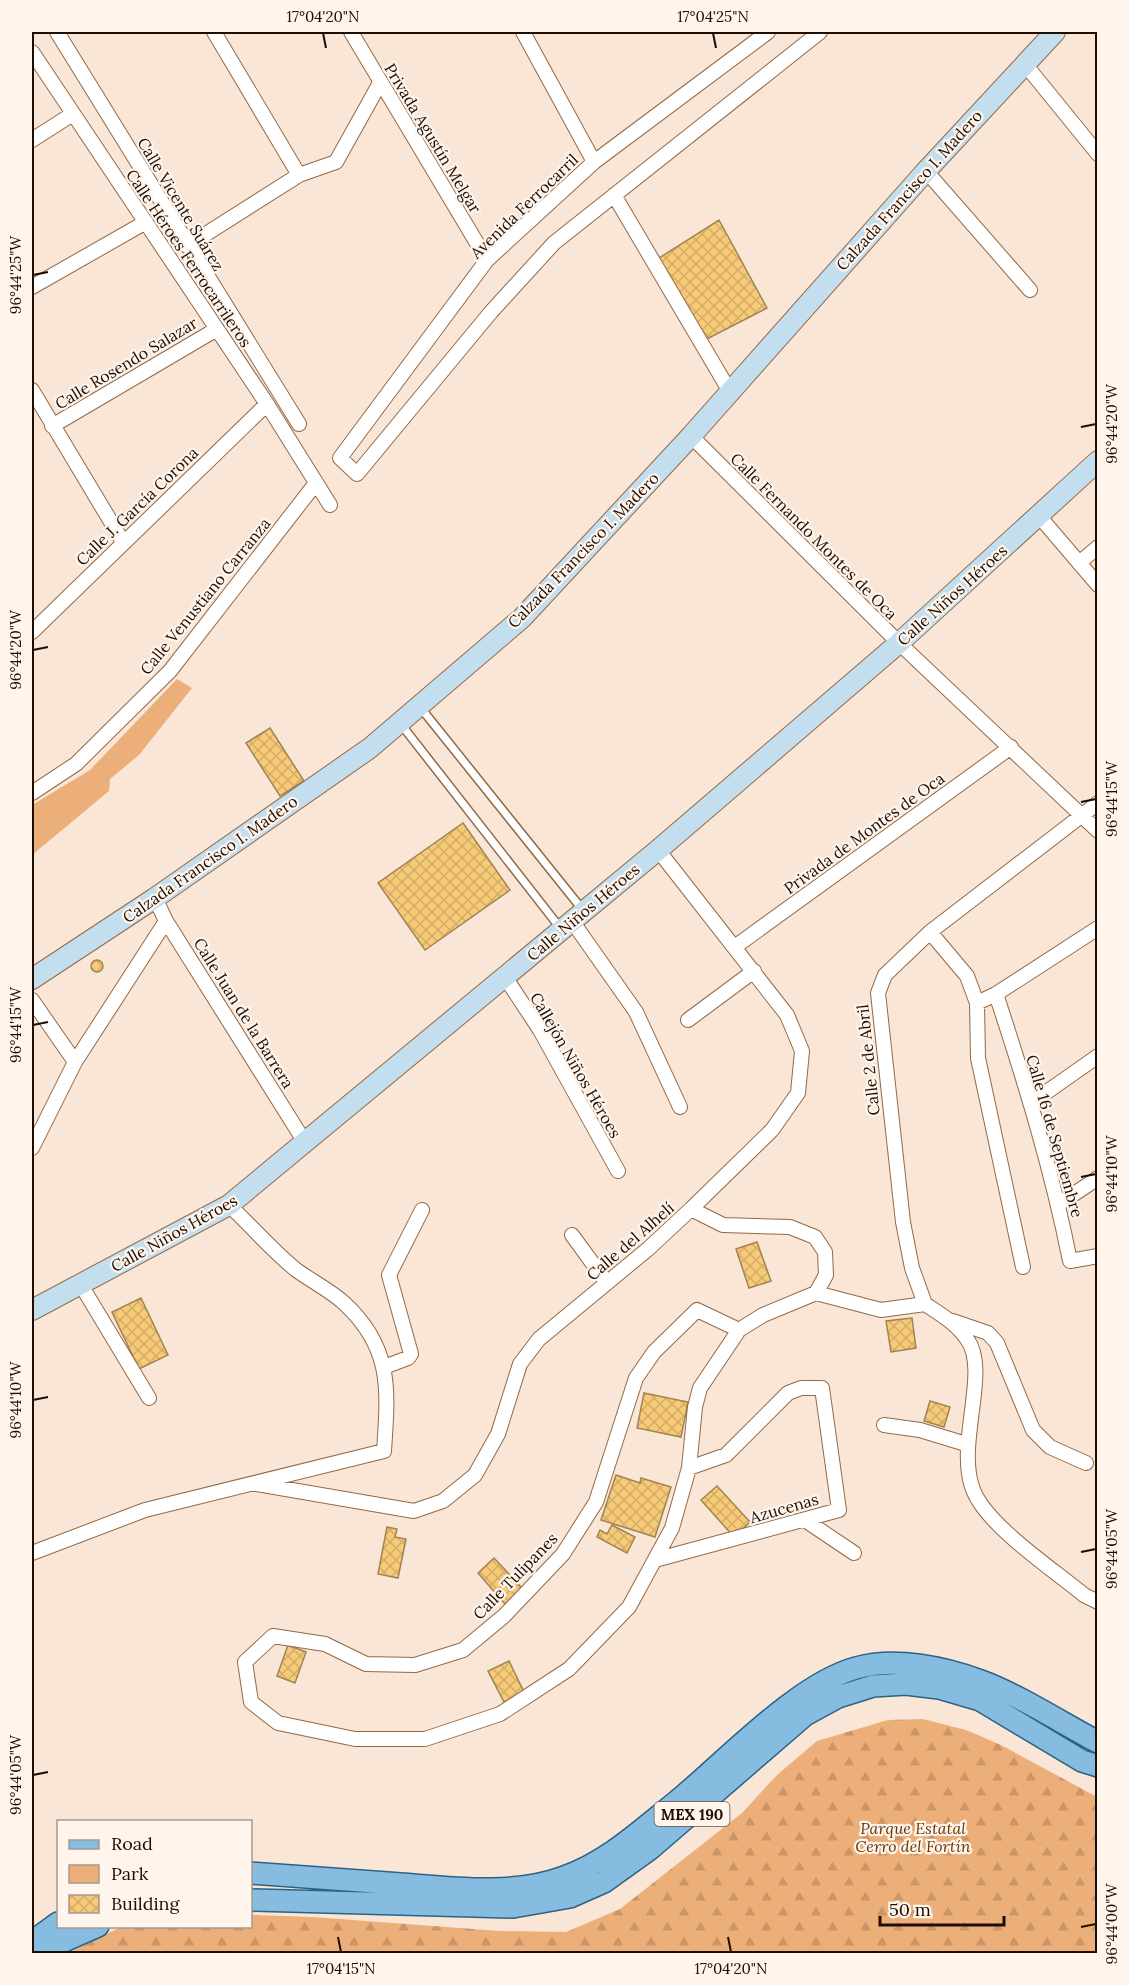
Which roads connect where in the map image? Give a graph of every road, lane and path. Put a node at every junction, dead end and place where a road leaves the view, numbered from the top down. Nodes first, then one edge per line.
1 (57, 32) edge
2 (214, 32) edge
3 (351, 32) edge
4 (523, 32) edge
5 (768, 32) edge
6 (820, 32) edge
7 (1055, 32) edge
8 (32, 52) edge
9 (1024, 63) junction
10 (380, 83) junction
11 (71, 115) junction
12 (32, 140) edge
13 (1098, 154) edge
14 (594, 162) junction
15 (926, 171) junction
16 (299, 175) junction
17 (614, 195) junction
18 (146, 222) junction
19 (187, 246) junction
20 (487, 260) junction
21 (32, 287) edge
22 (1030, 291) dead end
23 (217, 329) junction
24 (32, 390) edge
25 (729, 390) junction
26 (267, 404) junction
27 (299, 424) dead end
28 (52, 426) junction
29 (691, 436) junction
30 (1098, 461) edge
31 (316, 483) junction
32 (330, 505) dead end
33 (1038, 516) junction
34 (123, 542) junction
35 (1098, 548) edge
36 (1079, 563) junction
37 (1098, 585) edge
38 (32, 632) edge
39 (899, 643) junction
40 (420, 707) junction
41 (400, 723) junction
42 (1011, 747) junction
43 (32, 793) edge
44 (1098, 803) edge
45 (1081, 815) junction
46 (1098, 831) edge
47 (658, 850) junction
48 (155, 898) junction
49 (166, 921) junction
50 (573, 921) junction
51 (1098, 928) edge
52 (930, 932) junction
53 (736, 946) junction
54 (754, 971) junction
55 (505, 976) junction
56 (32, 979) edge
57 (996, 994) junction
58 (32, 1000) edge
59 (977, 1003) junction
60 (688, 1020) dead end
61 (1098, 1056) edge
62 (75, 1062) junction
63 (1032, 1103) junction
64 (680, 1107) dead end
65 (306, 1144) junction
66 (32, 1148) edge
67 (618, 1171) dead end
68 (1098, 1178) edge
69 (1059, 1204) junction
70 (229, 1205) junction
71 (691, 1209) junction
72 (422, 1210) dead end
73 (572, 1235) dead end
74 (1098, 1256) edge
75 (1023, 1267) dead end
76 (607, 1283) junction
77 (81, 1285) junction
78 (816, 1293) junction
79 (925, 1304) junction
80 (32, 1310) edge
81 (948, 1319) junction
82 (740, 1330) junction
83 (384, 1367) junction
84 (149, 1398) dead end
85 (884, 1425) dead end
86 (966, 1444) junction
87 (1086, 1463) dead end
88 (689, 1468) junction
89 (257, 1484) junction
90 (805, 1520) junction
91 (32, 1553) edge
92 (854, 1553) dead end
93 (655, 1560) junction
94 (1098, 1602) edge
95 (1098, 1742) edge
96 (1098, 1766) edge
97 (252, 1873) edge
98 (252, 1900) edge
99 (57, 1924) edge
100 (93, 1928) edge
101 (32, 1942) edge
102 (47, 1953) edge

1 - 19 street, Calle Vicente Suárez
2 - 16 street
3 - 10 street, Privada Agustín Melgar
4 - 14 street
5 - 14 street, Avenida Ferrocarril
6 - 17 street
7 - 9 main road, Calzada Francisco I. Madero
8 - 11 street, Calle Héroes Ferrocarrileros
9 - 13 street
9 - 15 main road, Calzada Francisco I. Madero
10 - 16 street
10 - 20 street, Privada Agustín Melgar
11 - 12 street
11 - 18 street, Calle Héroes Ferrocarrileros
14 - 20 street, Avenida Ferrocarril
15 - 22 street
15 - 25 main road, Calzada Francisco I. Madero
16 - 19 street
17 - 20 street, Avenida Ferrocarril
17 - 25 street
18 - 21 street
18 - 23 street, Calle Héroes Ferrocarrileros
19 - 27 street, Calle Vicente Suárez
23 - 26 street, Calle Héroes Ferrocarrileros
23 - 28 street, Calle Rosendo Salazar
24 - 28 street
25 - 29 main road, Calzada Francisco I. Madero
26 - 31 street, Calle Héroes Ferrocarrileros
26 - 34 street, Calle J. García Corona
28 - 34 street
29 - 39 street, Calle Fernando Montes de Oca
29 - 40 main road, Calzada Francisco I. Madero
30 - 33 main road, Calle Niños Héroes
31 - 32 street, Calle Héroes Ferrocarrileros
31 - 43 street, Calle Venustiano Carranza
33 - 36 street
33 - 39 main road, Calle Niños Héroes
34 - 38 street, Calle J. García Corona
35 - 36 street
36 - 37 street
39 - 42 street, Calle Fernando Montes de Oca
39 - 47 main road, Calle Niños Héroes
40 - 41 main road, Calzada Francisco I. Madero
40 - 50 lane
41 - 48 main road, Calzada Francisco I. Madero
41 - 50 lane
42 - 45 street, Calle Fernando Montes de Oca
42 - 53 street, Privada de Montes de Oca
44 - 45 street, Calle 2 de Abril
45 - 46 street, Calle Fernando Montes de Oca
45 - 52 street, Calle 2 de Abril
47 - 50 main road, Calle Niños Héroes
47 - 53 street, Calle del Alhelí
48 - 49 street, Calle Juan de la Barrera
48 - 56 main road, Calzada Francisco I. Madero
49 - 62 street
49 - 65 street, Calle Juan de la Barrera
50 - 55 main road, Calle Niños Héroes
50 - 64 street
51 - 57 street
52 - 59 street
52 - 79 street, Calle 2 de Abril
53 - 54 street, Calle del Alhelí
54 - 60 street
54 - 71 street, Calle del Alhelí
55 - 65 main road, Calle Niños Héroes
55 - 67 street, Callejón Niños Héroes
57 - 59 street
57 - 63 street, Calle 16 de Septiembre
58 - 62 street
59 - 75 street
61 - 63 street
62 - 66 street
63 - 69 street, Calle 16 de Septiembre
65 - 70 main road, Calle Niños Héroes
68 - 69 street
69 - 74 street, Calle 16 de Septiembre
70 - 77 main road, Calle Niños Héroes
70 - 83 street
71 - 76 street, Calle del Alhelí
71 - 78 street
72 - 83 street
73 - 76 street
76 - 89 street, Calle del Alhelí
77 - 80 main road, Calle Niños Héroes
77 - 84 street
78 - 79 street
78 - 82 street, Calle Tulipanes
79 - 81 street
81 - 86 street
81 - 87 street
82 - 88 street, Calle Tulipanes
82 - 93 street, Calle Tulipanes
83 - 89 street
85 - 86 street
86 - 94 street
88 - 90 street, Azucenas
88 - 93 street, Calle Tulipanes
89 - 91 street
90 - 92 street
90 - 93 street, Azucenas
95 - 97 main road, MEX 190
96 - 98 main road, MEX 190
99 - 101 main road
100 - 102 main road

